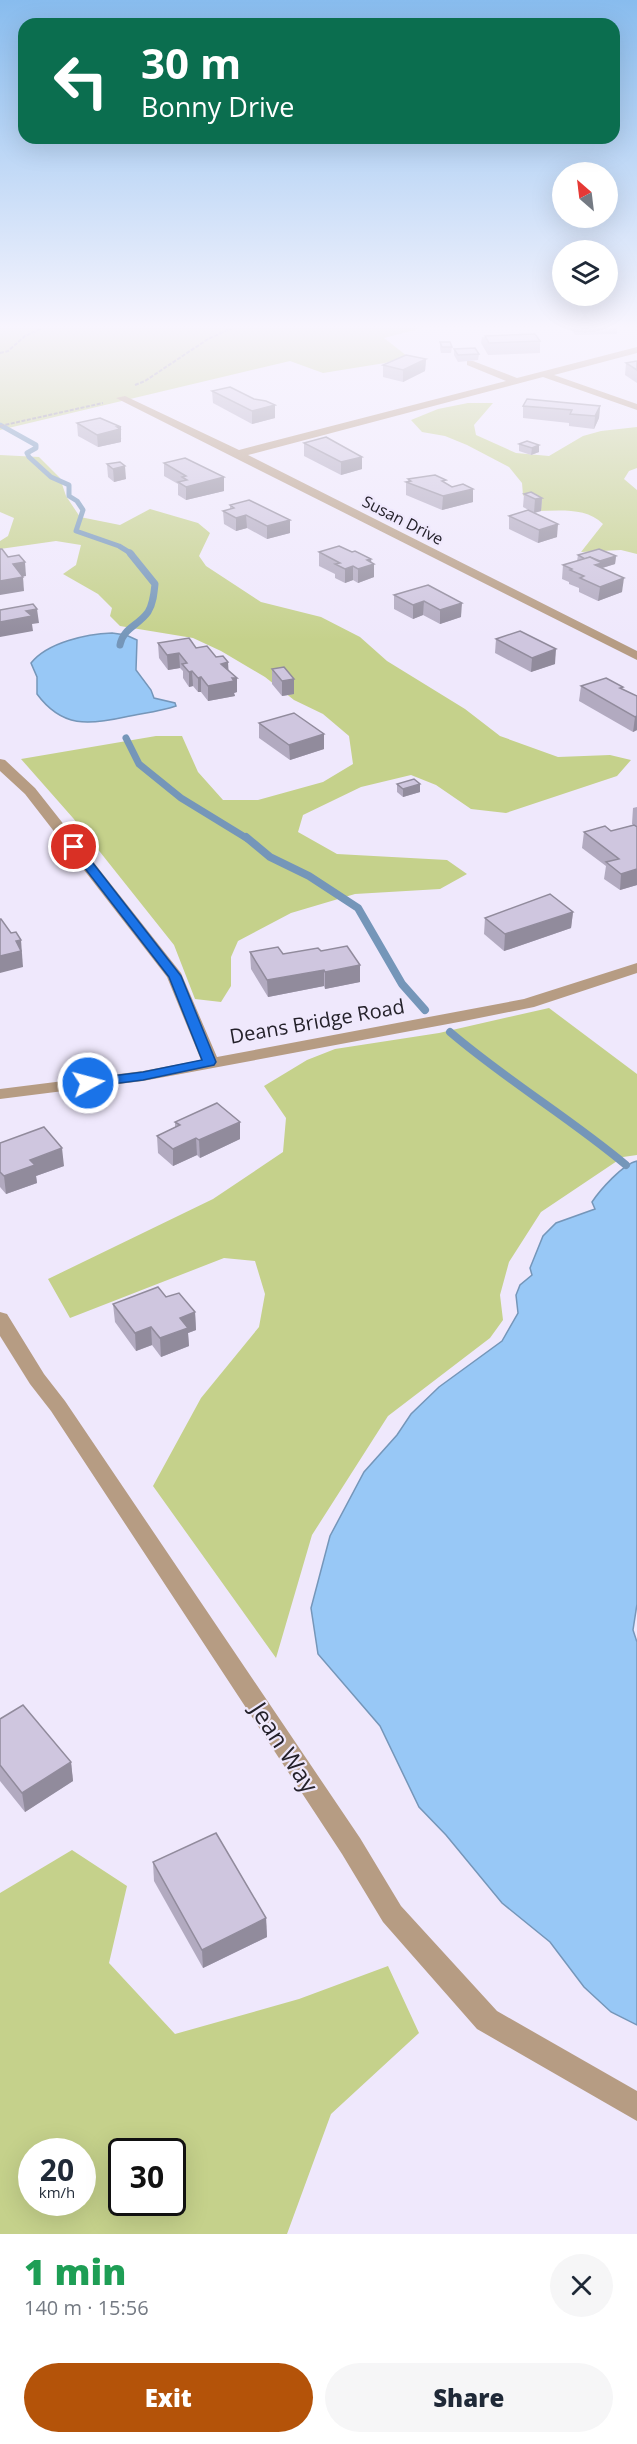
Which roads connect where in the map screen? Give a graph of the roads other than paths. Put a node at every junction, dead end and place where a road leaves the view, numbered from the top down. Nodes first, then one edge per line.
1 (192, 432) edge
2 (322, 432) edge
3 (237, 454) junction
4 (637, 656) edge
5 (0, 763) edge
6 (637, 968) edge
7 (210, 1062) junction
8 (0, 1094) edge
9 (0, 1319) edge
10 (637, 2107) edge

1 - 3 street, Susan Drive
2 - 3 street
3 - 4 street, Susan Drive
5 - 7 street
6 - 7 street, Deans Bridge Road
7 - 8 street, Deans Bridge Road
9 - 10 street, Jean Way

